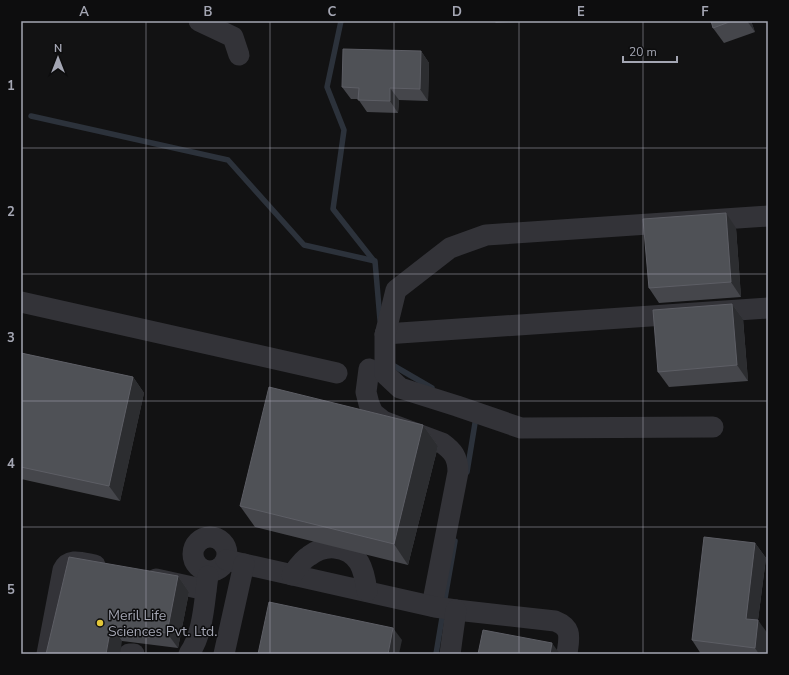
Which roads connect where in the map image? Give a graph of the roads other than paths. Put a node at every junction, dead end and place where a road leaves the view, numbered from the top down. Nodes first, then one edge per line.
1 (199, 21) edge
2 (239, 55) dead end
3 (768, 216) edge
4 (21, 302) edge
5 (768, 308) edge
6 (385, 335) junction
7 (377, 372) junction
8 (337, 373) dead end
9 (713, 427) dead end
10 (117, 570) edge
11 (292, 574) junction
12 (139, 575) edge
13 (218, 578) junction
14 (367, 591) junction
15 (444, 608) junction
16 (233, 614) junction
17 (191, 651) edge
18 (47, 654) edge
19 (129, 654) edge
20 (134, 654) edge
21 (219, 654) edge
22 (224, 654) edge
23 (450, 654) edge
24 (567, 654) edge

1 - 2 lane
3 - 6 lane
4 - 8 lane
5 - 6 lane
6 - 7 lane
7 - 9 lane
7 - 15 lane
10 - 18 lane
11 - 13 lane
11 - 14 lane
11 - 14 lane
12 - 13 lane
13 - 16 lane
13 - 16 lane
13 - 17 lane
14 - 15 lane
15 - 23 lane
15 - 24 lane
16 - 22 lane
17 - 21 lane
19 - 20 lane

